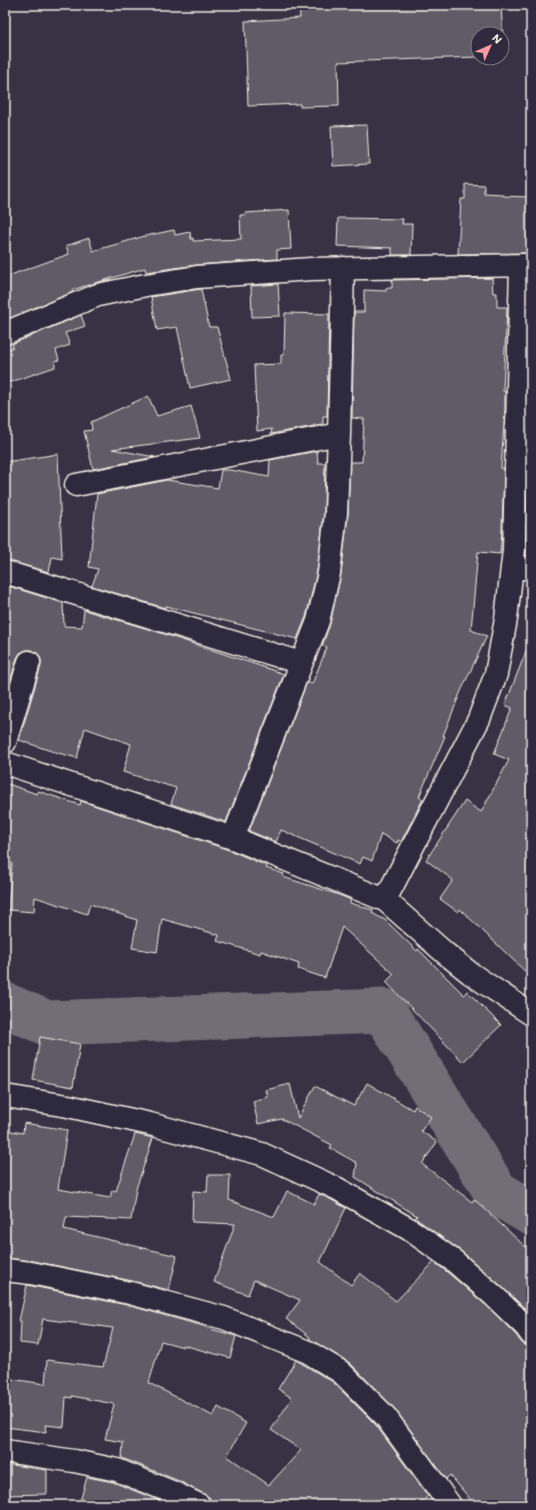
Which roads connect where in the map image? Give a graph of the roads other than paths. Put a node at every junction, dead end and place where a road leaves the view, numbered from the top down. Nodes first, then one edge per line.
1 (526, 265) edge
2 (343, 268) junction
3 (5, 333) edge
4 (524, 427) edge
5 (339, 434) junction
6 (76, 485) dead end
7 (521, 568) edge
8 (5, 572) edge
9 (29, 662) dead end
10 (301, 663) junction
11 (5, 742) edge
12 (5, 763) edge
13 (233, 838) junction
14 (385, 900) junction
15 (531, 1014) edge
16 (5, 1096) edge
17 (5, 1270) edge
18 (531, 1334) edge
19 (5, 1451) edge
20 (199, 1505) edge
21 (450, 1505) edge

1 - 2 street
1 - 4 street
2 - 3 street
2 - 5 street
4 - 7 street
5 - 6 street
5 - 10 street
7 - 14 street
8 - 10 street
9 - 11 street
10 - 13 street
12 - 13 street
13 - 14 street
14 - 15 street
16 - 18 street
17 - 21 street
19 - 20 street

